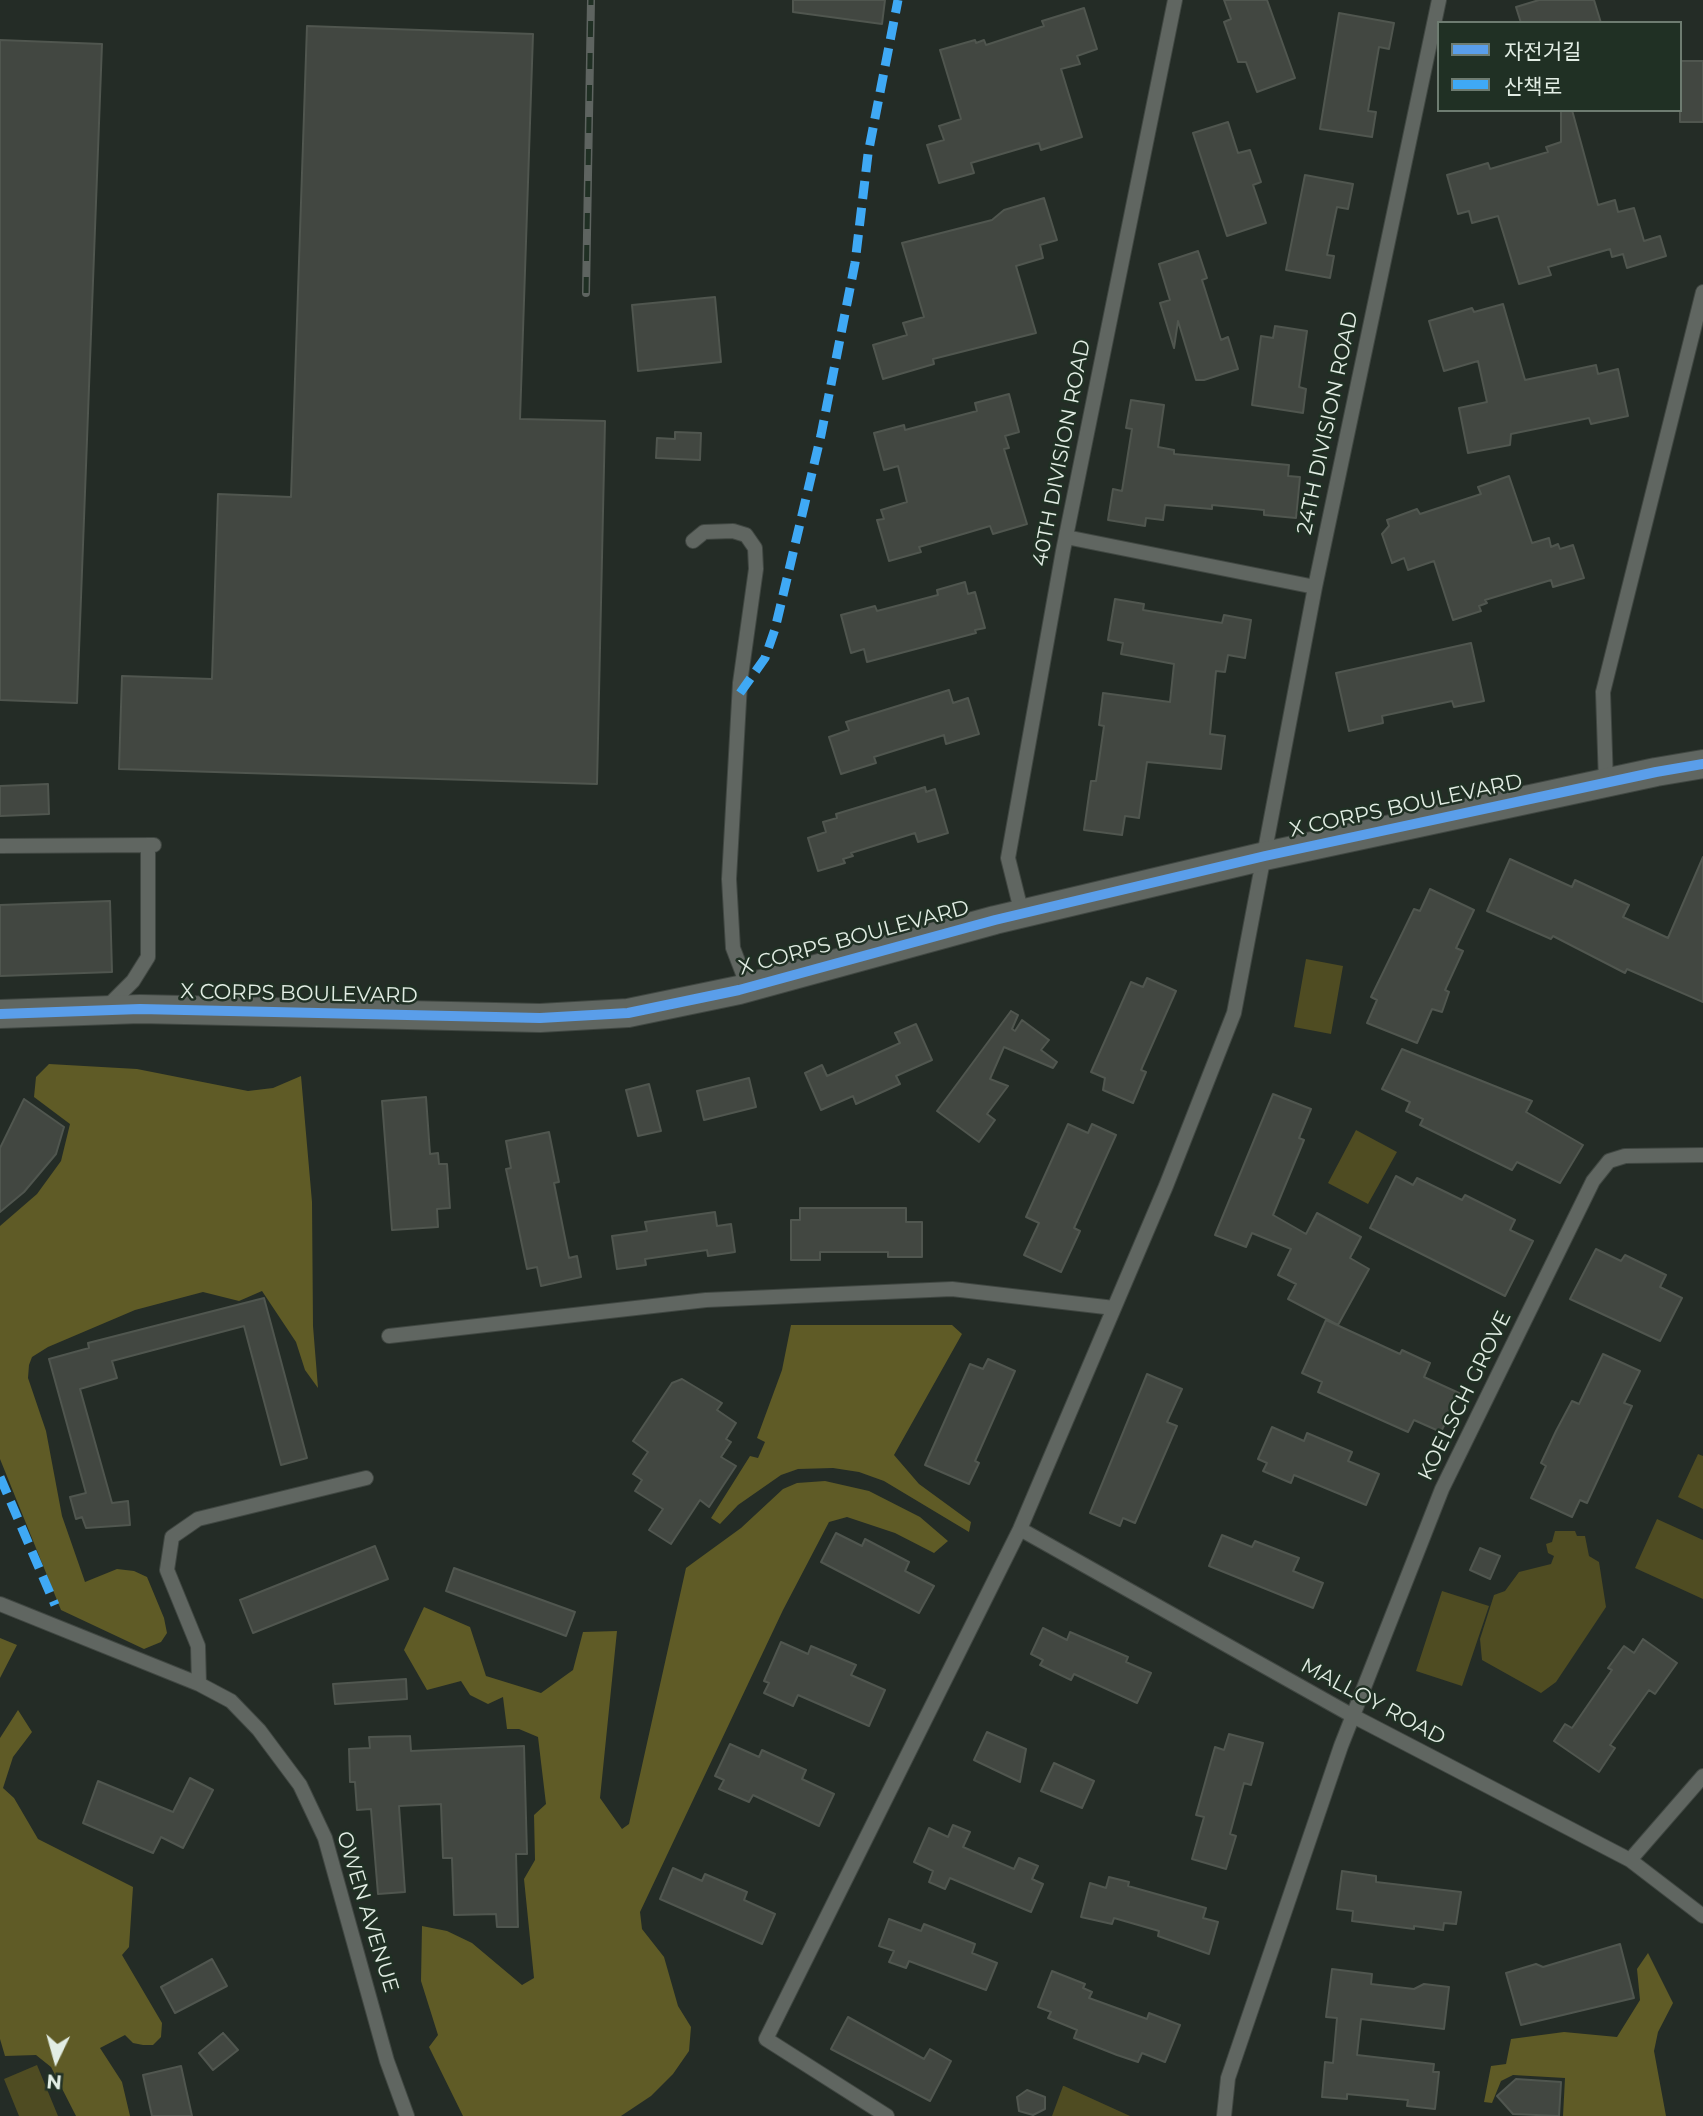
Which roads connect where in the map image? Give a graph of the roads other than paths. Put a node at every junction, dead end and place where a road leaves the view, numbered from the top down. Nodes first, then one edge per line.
1 (1175, 0) edge
2 (1439, 0) edge
3 (1703, 292) edge
4 (1066, 537) junction
5 (693, 541) dead end
6 (1315, 587) junction
7 (1703, 764) edge
8 (1606, 783) junction
9 (0, 846) edge
10 (1265, 856) junction
11 (1023, 914) junction
12 (748, 987) junction
13 (104, 1011) junction
14 (0, 1014) edge
15 (1703, 1155) edge
16 (1114, 1308) junction
17 (389, 1336) dead end
18 (366, 1478) dead end
19 (1020, 1529) junction
20 (0, 1604) edge
21 (199, 1684) junction
22 (1353, 1716) junction
23 (1703, 1776) edge
24 (1630, 1860) junction
25 (1703, 1916) edge
26 (407, 2116) edge
27 (887, 2116) edge
28 (1224, 2116) edge

1 - 4 lane, 40TH DIVISION ROAD
2 - 6 lane, 24TH DIVISION ROAD
3 - 8 lane
4 - 6 lane
4 - 11 lane, 40TH DIVISION ROAD
5 - 12 lane
6 - 10 lane, 24TH DIVISION ROAD
7 - 8 street, X CORPS BOULEVARD
8 - 10 street, X CORPS BOULEVARD
9 - 13 lane
10 - 11 street, X CORPS BOULEVARD
10 - 16 lane, 24TH DIVISION ROAD
11 - 12 street, X CORPS BOULEVARD
12 - 13 street, X CORPS BOULEVARD
13 - 14 street, X CORPS BOULEVARD
15 - 22 lane, KOELSCH GROVE
16 - 17 lane
16 - 19 lane, 24TH DIVISION ROAD
18 - 21 lane
19 - 22 lane, MALLOY ROAD
19 - 27 lane, 24TH DIVISION ROAD
20 - 21 lane, OWEN AVENUE
21 - 26 lane, OWEN AVENUE
22 - 24 lane, MALLOY ROAD
22 - 28 lane, KOELSCH GROVE
23 - 24 lane
24 - 25 lane, MALLOY ROAD

